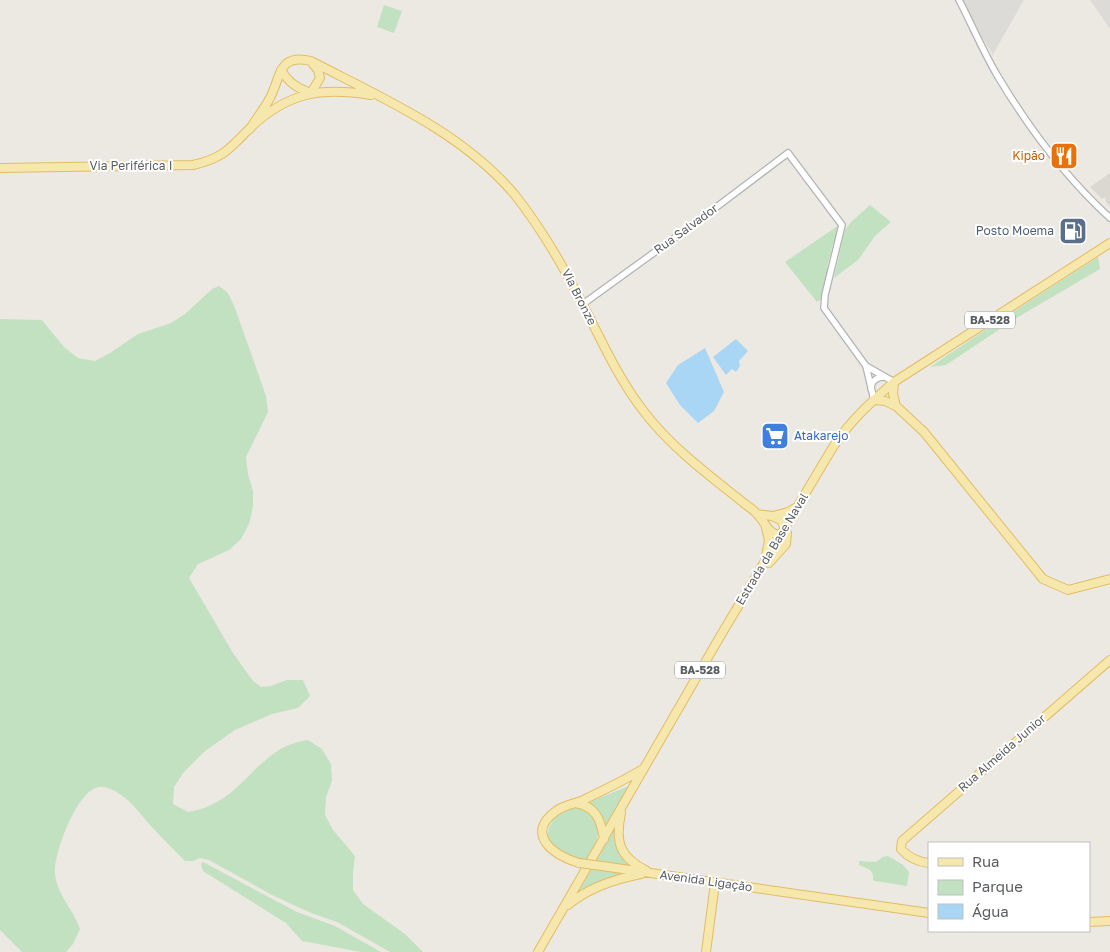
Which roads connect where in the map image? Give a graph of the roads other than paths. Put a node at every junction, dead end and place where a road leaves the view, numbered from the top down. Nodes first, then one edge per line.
1 (959, 0) edge
2 (310, 61) junction
3 (281, 70) junction
4 (312, 93) junction
5 (383, 98) junction
6 (250, 129) junction
7 (0, 168) edge
8 (1110, 218) edge
9 (1110, 243) edge
10 (583, 304) junction
11 (866, 366) junction
12 (886, 377) junction
13 (894, 382) junction
14 (871, 392) junction
15 (874, 400) junction
16 (896, 406) junction
17 (798, 506) junction
18 (758, 514) junction
19 (772, 516) junction
20 (765, 526) junction
21 (786, 528) junction
22 (781, 536) junction
23 (759, 574) junction
24 (1110, 579) edge
25 (1110, 660) edge
26 (645, 768) junction
27 (575, 804) junction
28 (624, 804) junction
29 (604, 839) junction
30 (928, 863) edge
31 (651, 873) junction
32 (715, 883) junction
33 (577, 893) junction
34 (928, 914) edge
35 (1110, 921) edge
36 (1090, 922) edge
37 (538, 952) edge
38 (706, 952) edge

1 - 8 street
2 - 3 main road
2 - 4 main road
2 - 5 main road, Via Bronze
3 - 4 main road
3 - 6 main road
4 - 5 main road
4 - 6 main road
5 - 10 main road, Via Bronze
6 - 7 main road, Via Periférica I
9 - 13 main road, Estrada da Base Naval / BA-528
10 - 11 street, Rua Salvador
10 - 18 main road, Via Bronze
11 - 12 street
11 - 14 street
12 - 13 street
12 - 14 street
13 - 15 main road, Estrada da Base Naval / BA-528
13 - 16 main road
14 - 15 street
15 - 16 main road
15 - 17 main road, Estrada da Base Naval / BA-528
16 - 24 main road
17 - 19 main road
17 - 21 main road, Estrada da Base Naval / BA-528
18 - 19 main road, Via Bronze
18 - 20 main road, Via Bronze
19 - 21 main road
20 - 22 main road, Via Bronze
20 - 23 main road
21 - 22 main road, Estrada da Base Naval / BA-528
21 - 23 main road
22 - 23 main road, Estrada da Base Naval / BA-528
23 - 26 main road, Estrada da Base Naval / BA-528
25 - 30 main road, Rua Almeida Junior
26 - 27 main road, Avenida Ligação
26 - 28 main road, Estrada da Base Naval / BA-528
27 - 29 main road
27 - 31 main road, Avenida Ligação, bridge
28 - 29 main road, Estrada da Base Naval / BA-528
28 - 31 main road
29 - 33 main road, Estrada da Base Naval / BA-528
31 - 32 main road, Avenida Ligação
31 - 33 main road
32 - 34 main road, Avenida Ligação
32 - 38 main road
33 - 37 main road
35 - 36 main road

